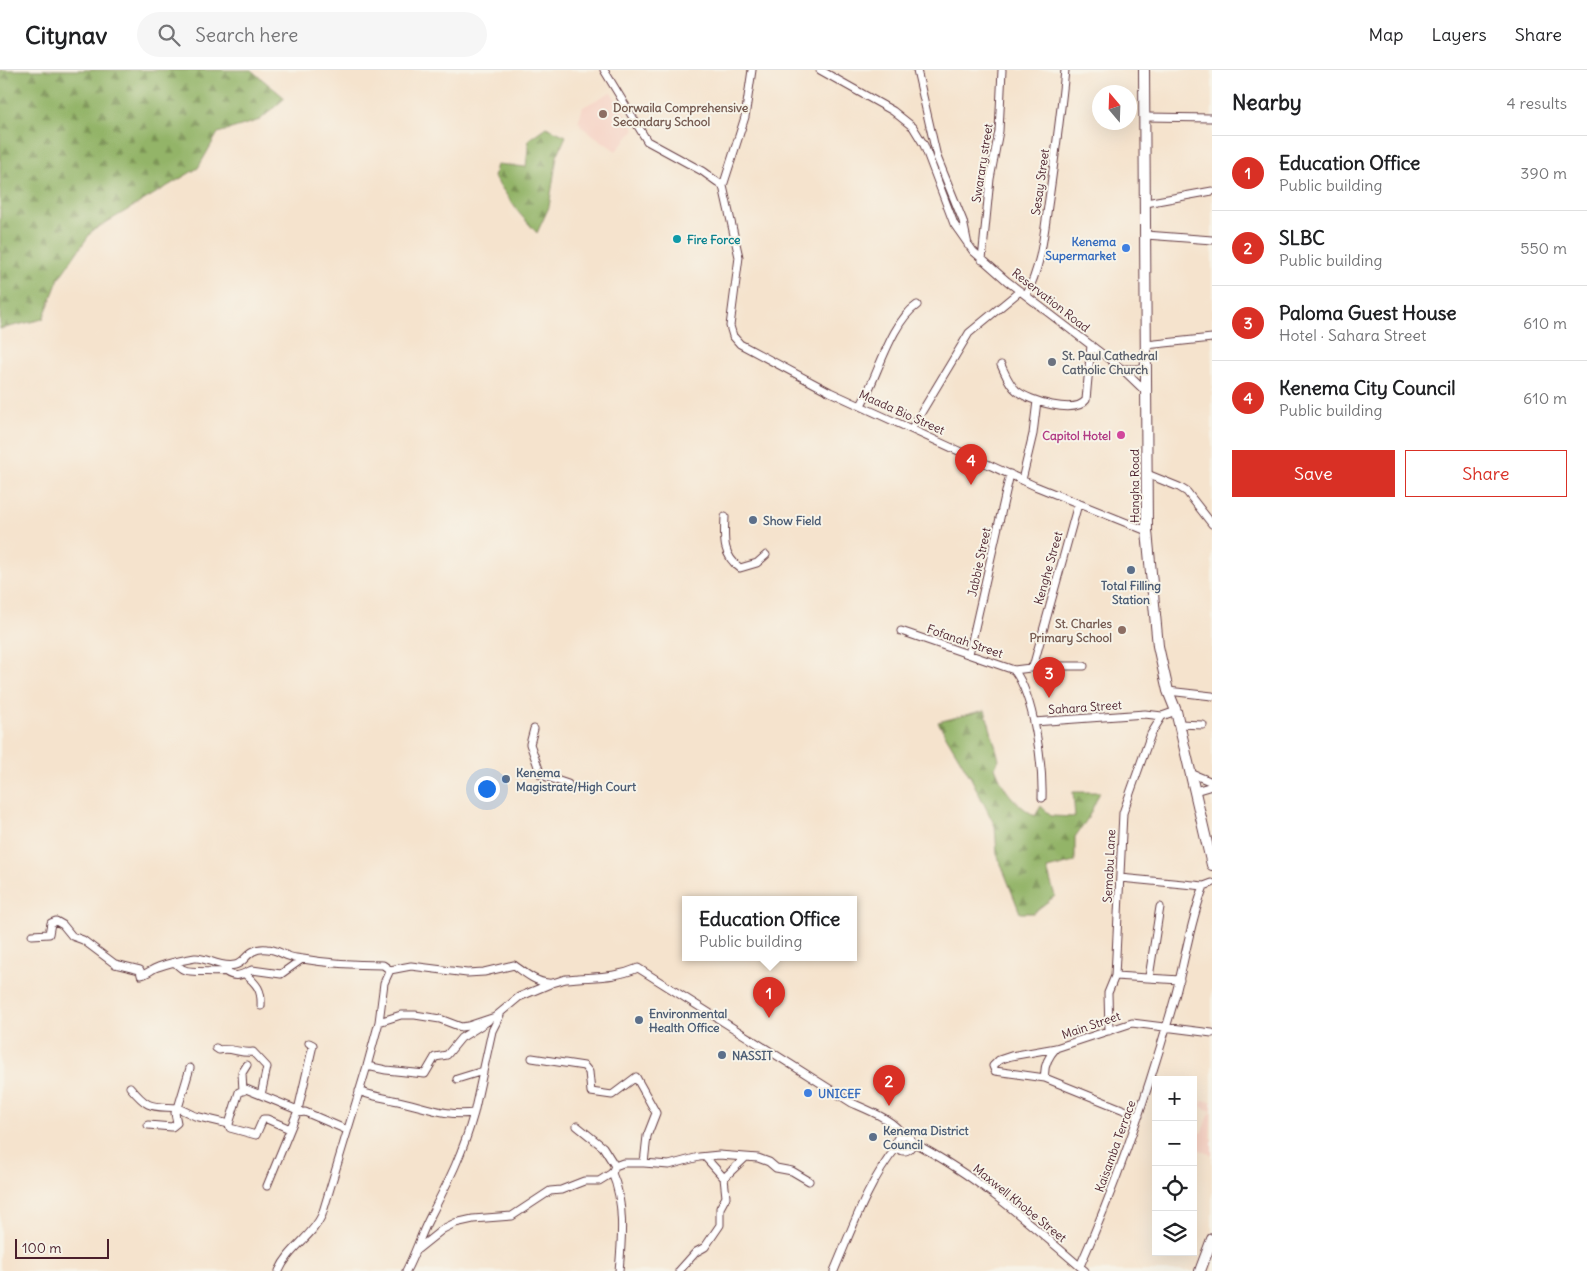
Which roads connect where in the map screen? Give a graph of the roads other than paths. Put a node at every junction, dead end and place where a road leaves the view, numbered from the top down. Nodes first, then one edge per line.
1 (604, 70) edge
2 (752, 70) edge
3 (820, 70) edge
4 (917, 70) edge
5 (1002, 70) edge
6 (1065, 70) edge
7 (1144, 70) edge
8 (1146, 117) junction
9 (1212, 118) edge
10 (934, 140) junction
11 (924, 144) junction
12 (723, 186) junction
13 (1212, 191) edge
14 (1146, 203) junction
15 (1146, 236) junction
16 (1212, 240) edge
17 (968, 245) junction
18 (982, 260) junction
19 (1023, 293) junction
20 (917, 305) dead end
21 (1212, 338) edge
22 (1091, 345) junction
23 (1146, 345) junction
24 (1001, 364) dead end
25 (1122, 369) junction
26 (1146, 369) junction
27 (1147, 393) junction
28 (1037, 401) junction
29 (861, 405) junction
30 (912, 428) junction
31 (1010, 474) junction
32 (1147, 474) junction
33 (1022, 480) junction
34 (1078, 504) junction
35 (725, 518) dead end
36 (1212, 524) edge
37 (1146, 531) junction
38 (766, 555) dead end
39 (901, 631) dead end
40 (969, 654) junction
41 (1084, 666) dead end
42 (1033, 667) junction
43 (1014, 670) junction
44 (1168, 691) junction
45 (1212, 696) edge
46 (1176, 711) junction
47 (1162, 716) junction
48 (1034, 722) junction
49 (1179, 724) junction
50 (1203, 725) dead end
51 (534, 729) dead end
52 (1189, 773) junction
53 (568, 784) dead end
54 (1212, 784) edge
55 (1195, 791) junction
56 (1042, 798) dead end
57 (1209, 846) edge
58 (1212, 865) edge
59 (1120, 878) junction
60 (1212, 884) edge
61 (1204, 886) junction
62 (1160, 907) dead end
63 (32, 935) dead end
64 (302, 959) junction
65 (175, 963) junction
66 (233, 965) junction
67 (390, 970) junction
68 (226, 972) junction
69 (245, 974) junction
70 (1115, 976) junction
71 (1148, 976) junction
72 (1180, 980) junction
73 (550, 983) junction
74 (261, 1006) dead end
75 (502, 1011) junction
76 (495, 1017) junction
77 (379, 1022) junction
78 (1166, 1027) junction
79 (1109, 1031) junction
80 (1212, 1033) edge
81 (309, 1043) dead end
82 (216, 1048) dead end
83 (1056, 1048) junction
84 (532, 1058) dead end
85 (247, 1065) dead end
86 (368, 1066) junction
87 (190, 1068) dead end
88 (483, 1071) junction
89 (470, 1077) junction
90 (1045, 1078) junction
91 (457, 1079) dead end
92 (480, 1083) junction
93 (130, 1087) dead end
94 (243, 1090) junction
95 (359, 1091) junction
96 (261, 1095) junction
97 (178, 1108) junction
98 (299, 1110) junction
99 (474, 1113) junction
100 (1139, 1116) junction
101 (229, 1124) junction
102 (148, 1125) dead end
103 (577, 1126) dead end
104 (290, 1129) junction
105 (347, 1130) junction
106 (903, 1136) junction
107 (912, 1142) junction
108 (897, 1147) junction
109 (706, 1158) junction
110 (745, 1158) junction
111 (644, 1163) junction
112 (614, 1170) junction
113 (724, 1178) junction
114 (809, 1181) dead end
115 (267, 1186) dead end
116 (1212, 1239) edge
117 (418, 1249) junction
118 (1082, 1269) edge
119 (279, 1271) edge
120 (406, 1271) edge
121 (619, 1271) edge
122 (679, 1271) edge
123 (834, 1271) edge
124 (1200, 1271) edge

1 - 12 street
2 - 12 street
3 - 11 street, Reservation Road
4 - 10 street
5 - 18 street, Swarary street
6 - 19 street, Sesay Street
7 - 8 highway, Hangha Road
8 - 9 street
8 - 14 highway, Hangha Road
10 - 11 street
10 - 17 street
11 - 17 street, Reservation Road
12 - 29 street, Maada Bio Street
13 - 14 street
14 - 15 highway, Hangha Road
15 - 16 street
15 - 23 highway, Hangha Road
17 - 18 street, Reservation Road
18 - 19 street, Reservation Road
19 - 22 street, Reservation Road
19 - 30 street
20 - 29 street
21 - 23 street
22 - 25 street, Reservation Road
22 - 28 street
23 - 26 highway, Hangha Road
24 - 28 street
25 - 26 street
25 - 27 street, Reservation Road
26 - 27 highway, Hangha Road
27 - 32 highway, Hangha Road
28 - 33 street
29 - 30 street, Maada Bio Street
30 - 31 street, Maada Bio Street
31 - 33 street, Maada Bio Street
31 - 40 street, Jabbie Street
32 - 36 street
32 - 37 highway, Hangha Road
33 - 34 street, Maada Bio Street
34 - 37 street, Maada Bio Street
34 - 42 street, Kenghe Street
35 - 38 street
37 - 44 highway, Hangha Road
39 - 40 street, Fofanah Street
40 - 43 street, Fofanah Street
41 - 42 street, Fofanah Street
42 - 43 street, Fofanah Street
43 - 48 street, Sahara Street
44 - 45 street
44 - 46 highway, Hangha Road
46 - 47 street
46 - 49 highway, Hangha Road
47 - 48 street, Sahara Street
47 - 59 street, Semabu Lane
48 - 56 street
49 - 50 street
49 - 52 highway, Hangha Road
51 - 53 street
52 - 54 street
52 - 55 highway, Hangha Road
54 - 55 street
55 - 57 highway, Hangha Road
57 - 58 highway, Hangha Road
59 - 61 street
59 - 70 street, Semabu Lane
60 - 61 street
61 - 72 street, Kaisamba Terrace
62 - 71 street
63 - 65 street
64 - 66 street
64 - 67 street
64 - 69 street
65 - 66 street
65 - 68 street
66 - 68 street
67 - 73 street
67 - 77 street
68 - 69 street
69 - 74 street
70 - 71 street
70 - 79 street, Semabu Lane
71 - 72 street
72 - 78 street, Kaisamba Terrace
73 - 75 street
73 - 106 street
75 - 76 street
75 - 88 street
76 - 77 street
76 - 86 street
77 - 86 street
78 - 79 street, Main Street
78 - 80 street, Main Street
78 - 100 street, Kaisamba Terrace
79 - 83 street, Main Street
81 - 98 street
82 - 96 street
83 - 90 street
83 - 90 street, Main Street
84 - 111 street
85 - 94 street
86 - 95 street
87 - 97 street
88 - 89 street
88 - 92 street
89 - 91 street
89 - 92 street
90 - 100 street
92 - 99 street
93 - 97 street
94 - 96 street
94 - 101 street
95 - 99 street
95 - 105 street
96 - 98 street
97 - 101 street
97 - 102 street
98 - 104 street
98 - 105 street
99 - 117 street
100 - 118 street, Kaisamba Terrace
101 - 104 street
103 - 112 street
104 - 115 street
105 - 119 street
106 - 107 street
106 - 108 street
107 - 108 street
107 - 118 street, Maxwell Khobe Street
108 - 123 street
109 - 110 street
109 - 111 street
109 - 113 street
110 - 113 street
110 - 114 street
111 - 112 street
112 - 117 street
112 - 121 street
113 - 122 street
116 - 124 highway
117 - 120 street

